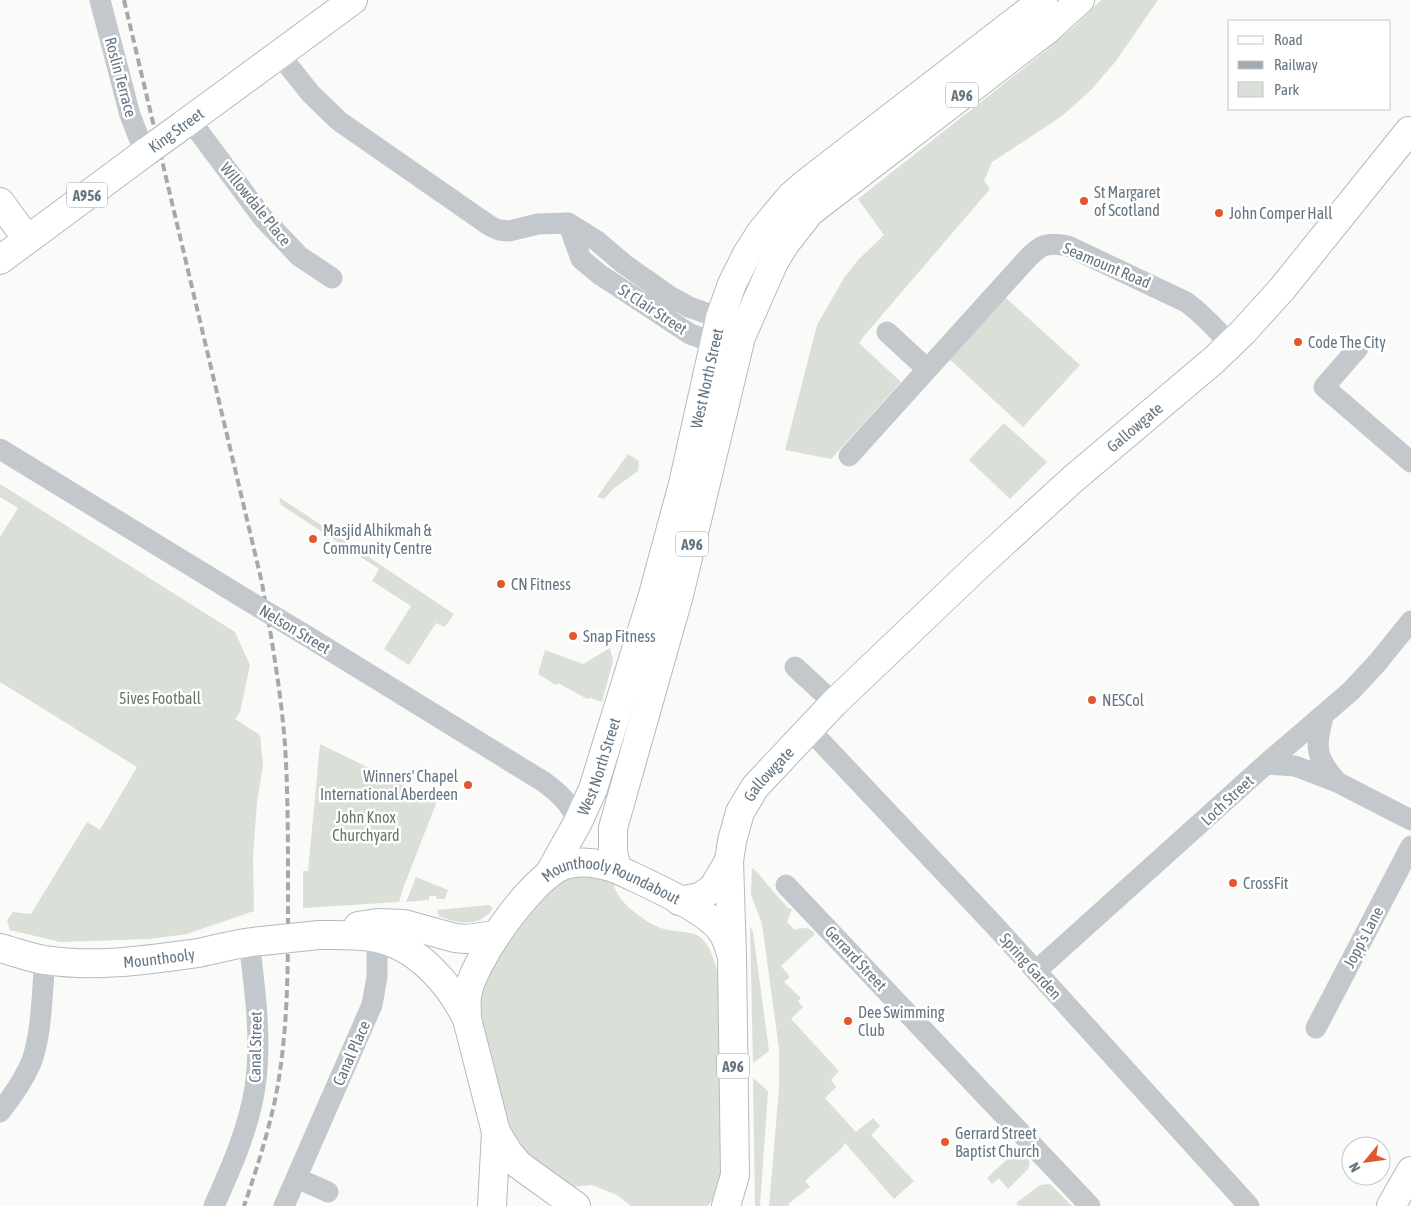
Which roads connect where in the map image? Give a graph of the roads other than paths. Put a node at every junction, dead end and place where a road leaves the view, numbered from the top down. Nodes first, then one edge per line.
1 (100, 0) edge
2 (353, 0) edge
3 (1043, 0) edge
4 (1080, 0) edge
5 (279, 54) junction
6 (187, 122) junction
7 (1410, 132) edge
8 (147, 151) junction
9 (0, 202) edge
10 (27, 240) junction
11 (0, 260) edge
12 (332, 278) dead end
13 (718, 330) junction
14 (887, 332) dead end
15 (741, 337) junction
16 (1230, 344) junction
17 (1358, 348) dead end
18 (927, 369) junction
19 (0, 449) edge
20 (849, 456) dead end
21 (1411, 462) edge
22 (1411, 621) edge
23 (795, 667) dead end
24 (834, 703) junction
25 (1323, 717) junction
26 (809, 729) junction
27 (1266, 764) junction
28 (1337, 782) junction
29 (1411, 820) edge
30 (578, 822) junction
31 (1411, 846) edge
32 (729, 860) junction
33 (617, 869) junction
34 (550, 874) junction
35 (786, 885) dead end
36 (680, 901) junction
37 (377, 930) junction
38 (496, 935) junction
39 (256, 941) junction
40 (0, 948) edge
41 (732, 957) junction
42 (44, 960) junction
43 (1036, 971) junction
44 (467, 1019) junction
45 (1316, 1028) dead end
46 (0, 1112) edge
47 (496, 1132) junction
48 (1411, 1171) edge
49 (735, 1175) junction
50 (297, 1178) junction
51 (328, 1192) dead end
52 (214, 1206) edge
53 (284, 1206) edge
54 (492, 1206) edge
55 (576, 1206) edge
56 (726, 1206) edge
57 (736, 1206) edge
58 (1090, 1206) edge
59 (1249, 1206) edge
60 (1391, 1206) edge

1 - 8 street, Roslin Terrace
2 - 5 main road, King Street / A956
3 - 13 main road, West North Street / A96
4 - 15 main road, West North Street / A96
5 - 6 main road, King Street / A956
5 - 13 street, St Clair Street
6 - 8 main road, King Street / A956, bridge
6 - 12 street, Willowdale Place
7 - 16 main road, Gallowgate
8 - 10 main road, King Street / A956
9 - 10 main road
10 - 11 main road, King Street / A956
13 - 15 street, St Clair Street
13 - 30 main road, West North Street / A96
14 - 18 street
15 - 33 main road, West North Street / A96
16 - 18 street, Seamount Road
16 - 24 main road, Gallowgate
17 - 21 street
18 - 20 street, Seamount Road
19 - 30 street, Nelson Street, bridge
22 - 25 street, Loch Street
23 - 24 street
24 - 26 main road, Gallowgate
25 - 27 street, Loch Street
25 - 28 street
26 - 32 main road, Gallowgate
26 - 43 street, Spring Garden
27 - 28 street
27 - 43 street, Loch Street
28 - 29 street
30 - 34 main road, West North Street / A96
31 - 45 street, Jopp's Lane
32 - 36 main road, Gallowgate
32 - 41 main road, Gallowgate
33 - 34 main road, Mounthooly Roundabout / A96
33 - 36 main road, Mounthooly Roundabout / A96
34 - 38 main road, Mounthooly Roundabout / A96
35 - 58 street, Gerrard Street
36 - 41 main road, Mounthooly Roundabout / A96
37 - 38 main road, Mounthooly
37 - 39 main road, Mounthooly, bridge
37 - 44 main road
37 - 50 street, Canal Place
38 - 44 main road, Mounthooly Roundabout / A96
39 - 42 main road, Mounthooly
39 - 52 street, Canal Street
40 - 42 main road, Mounthooly
41 - 49 main road, Mounthooly Roundabout / A96
42 - 46 street
43 - 59 street, Spring Garden
44 - 47 main road, Mounthooly Roundabout / A96
47 - 54 main road, A96
47 - 55 main road, Mounthooly Roundabout / A96
48 - 60 main road
49 - 56 main road, Mounthooly Roundabout / A96
49 - 57 main road
50 - 51 street
50 - 53 street, Canal Place

